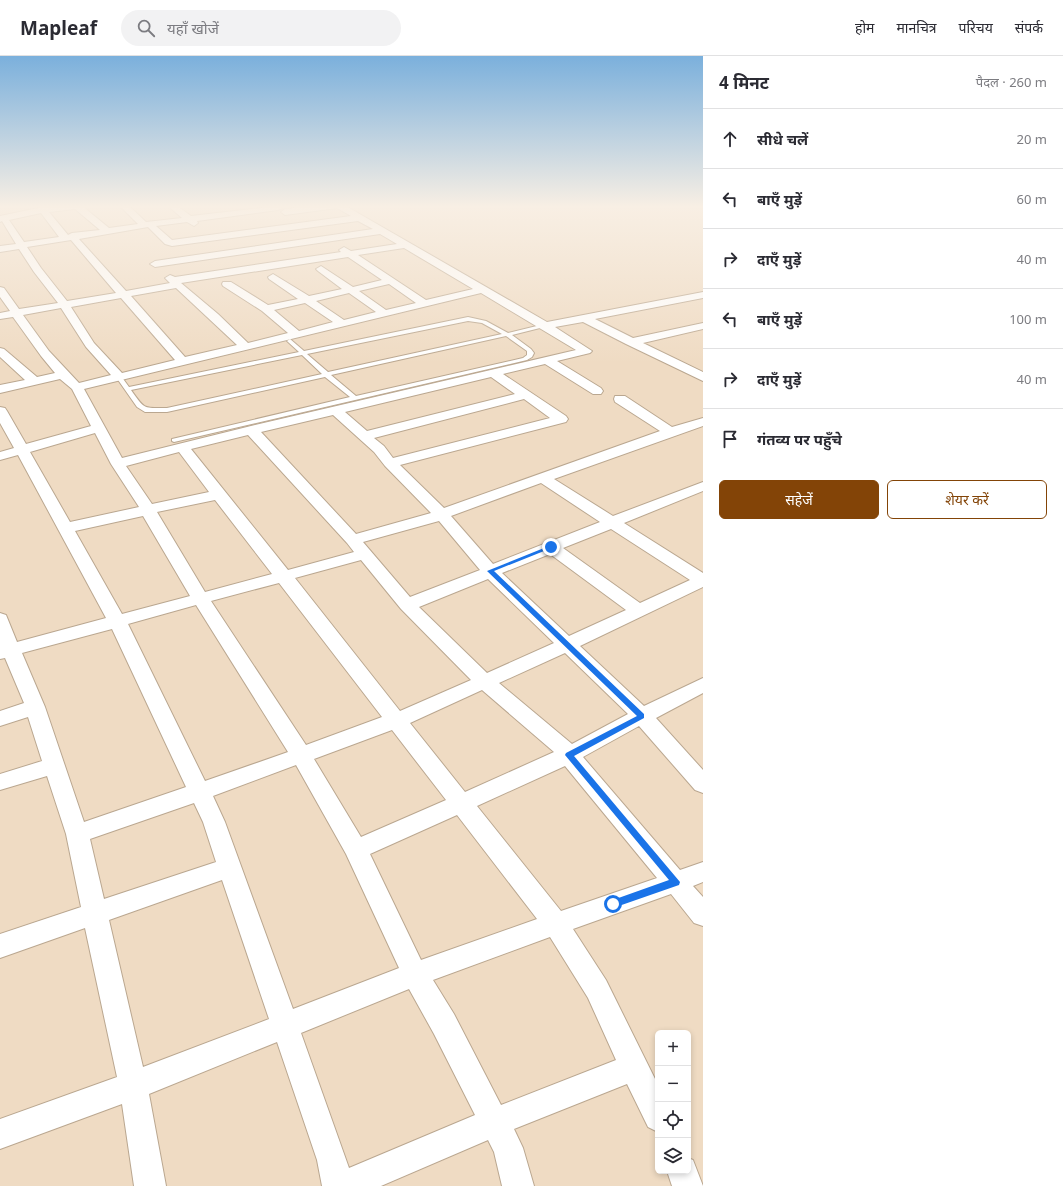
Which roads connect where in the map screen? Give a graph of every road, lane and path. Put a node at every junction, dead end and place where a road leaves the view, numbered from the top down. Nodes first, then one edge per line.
1 (30, 258) edge
2 (89, 258) edge
3 (149, 258) edge
4 (197, 258) edge
5 (233, 258) edge
6 (290, 258) edge
7 (324, 258) edge
8 (355, 258) edge
9 (427, 258) edge
10 (296, 262) junction
11 (362, 262) junction
12 (155, 264) junction
13 (348, 264) dead end
14 (335, 267) dead end
15 (246, 269) junction
16 (321, 269) junction
17 (308, 271) dead end
18 (287, 275) dead end
19 (391, 281) junction
20 (242, 282) dead end
21 (178, 285) junction
22 (199, 288) dead end
23 (0, 290) edge
24 (352, 290) junction
25 (482, 290) junction
26 (124, 294) junction
27 (703, 295) edge
28 (306, 300) junction
29 (64, 304) junction
30 (425, 304) junction
31 (266, 309) junction
32 (17, 313) junction
33 (385, 314) junction
34 (0, 316) edge
35 (584, 318) junction
36 (343, 324) junction
37 (545, 326) junction
38 (703, 326) edge
39 (506, 334) junction
40 (294, 338) junction
41 (630, 342) junction
42 (246, 347) junction
43 (0, 351) edge
44 (302, 352) junction
45 (546, 360) junction
46 (183, 362) junction
47 (493, 373) junction
48 (326, 374) junction
49 (700, 374) edge
50 (61, 375) junction
51 (119, 377) junction
52 (34, 381) junction
53 (77, 387) junction
54 (0, 389) edge
55 (127, 389) junction
56 (598, 391) dead end
57 (526, 395) junction
58 (355, 398) junction
59 (620, 399) dead end
60 (335, 410) junction
61 (0, 411) edge
62 (703, 422) edge
63 (99, 428) junction
64 (251, 430) junction
65 (671, 432) junction
66 (364, 436) junction
67 (178, 443) junction
68 (23, 450) junction
69 (0, 456) edge
70 (390, 463) junction
71 (118, 464) junction
72 (543, 478) junction
73 (703, 486) edge
74 (220, 494) junction
75 (148, 510) junction
76 (440, 514) junction
77 (612, 522) junction
78 (66, 528) junction
79 (359, 547) junction
80 (551, 547) junction
81 (490, 571) junction
82 (283, 575) junction
83 (703, 581) edge
84 (200, 598) junction
85 (407, 604) junction
86 (639, 611) junction
87 (0, 619) edge
88 (117, 621) junction
89 (566, 645) junction
90 (5, 651) edge
91 (485, 682) junction
92 (703, 685) edge
93 (35, 707) junction
94 (642, 716) junction
95 (0, 718) edge
96 (395, 720) junction
97 (301, 755) junction
98 (569, 755) junction
99 (55, 765) junction
100 (0, 782) edge
101 (703, 784) edge
102 (200, 792) junction
103 (461, 803) junction
104 (77, 834) junction
105 (356, 850) junction
106 (230, 867) junction
107 (703, 872) edge
108 (676, 882) junction
109 (95, 914) junction
110 (703, 915) edge
111 (556, 924) junction
112 (0, 946) edge
113 (415, 975) junction
114 (285, 1025) junction
115 (634, 1067) junction
116 (133, 1085) junction
117 (655, 1111) edge
118 (495, 1122) junction
119 (0, 1134) edge
120 (683, 1174) edge
121 (150, 1186) edge
122 (338, 1186) edge
123 (344, 1186) edge
124 (518, 1186) edge
125 (688, 1186) edge

1 - 29 street
2 - 26 street
3 - 12 street
4 - 12 street
5 - 15 street
6 - 10 street
7 - 10 street
8 - 11 street
9 - 25 street
10 - 15 street
11 - 13 street
11 - 19 street
12 - 21 street
14 - 16 street
15 - 21 street
16 - 17 street
16 - 24 street
18 - 28 street
19 - 24 street
19 - 30 street
20 - 31 street
21 - 22 street
21 - 26 street
21 - 42 street
23 - 32 street
24 - 28 street
24 - 33 street
25 - 30 street
25 - 37 street
26 - 29 street
26 - 46 street
27 - 35 street
28 - 31 street
28 - 36 street
29 - 32 street
29 - 51 street
30 - 33 street
31 - 40 street
32 - 34 street
32 - 50 street
33 - 36 street
35 - 37 street
35 - 41 street
36 - 40 street
37 - 39 lane
37 - 45 street
38 - 41 street
39 - 44 lane
39 - 48 lane
39 - 58 lane
40 - 42 street
40 - 44 lane
41 - 49 street
42 - 46 street
43 - 52 street
44 - 48 lane
44 - 55 lane
45 - 47 street
45 - 56 street
46 - 51 street
47 - 57 street
47 - 60 street
48 - 55 lane
48 - 58 lane
50 - 52 street
50 - 53 street
51 - 53 street
51 - 55 lane
52 - 54 street
53 - 63 street
57 - 66 street
57 - 70 street
58 - 67 lane
59 - 65 street
60 - 64 street
60 - 66 street
61 - 68 street
62 - 65 street
63 - 68 street
63 - 71 street
64 - 67 street
64 - 79 street
65 - 72 street
66 - 70 street
67 - 71 street
67 - 74 street
68 - 69 street
68 - 78 street
70 - 76 street
71 - 75 street
72 - 76 street
72 - 77 street
73 - 77 street
74 - 75 street
74 - 82 street
75 - 78 street
75 - 84 street
76 - 79 street
76 - 81 street
77 - 80 street
77 - 83 street
78 - 88 street
79 - 82 street
79 - 85 street
80 - 81 street
80 - 86 street
81 - 85 street
81 - 89 street
82 - 84 street
82 - 96 street
83 - 86 street
84 - 88 street
84 - 97 street
85 - 91 street
86 - 89 street
87 - 90 street
88 - 90 street
88 - 102 street
89 - 91 street
89 - 94 street
90 - 93 street
91 - 96 street
91 - 98 street
92 - 94 street
93 - 95 street
93 - 99 street
94 - 98 street
94 - 101 street
96 - 97 street
96 - 103 street
97 - 102 street
97 - 105 street
98 - 103 street
98 - 108 street
99 - 100 street
99 - 104 street
102 - 104 street
102 - 106 street
103 - 105 street
103 - 111 street
104 - 109 street
105 - 113 street
106 - 109 street
106 - 114 street
107 - 108 street
108 - 110 street
108 - 111 street
109 - 112 street
109 - 116 street
111 - 113 street
111 - 115 street
113 - 114 street
113 - 118 street
114 - 116 street
114 - 122 street
115 - 117 street
115 - 118 street
116 - 119 street
116 - 121 street
118 - 123 street
118 - 124 street
120 - 125 street

